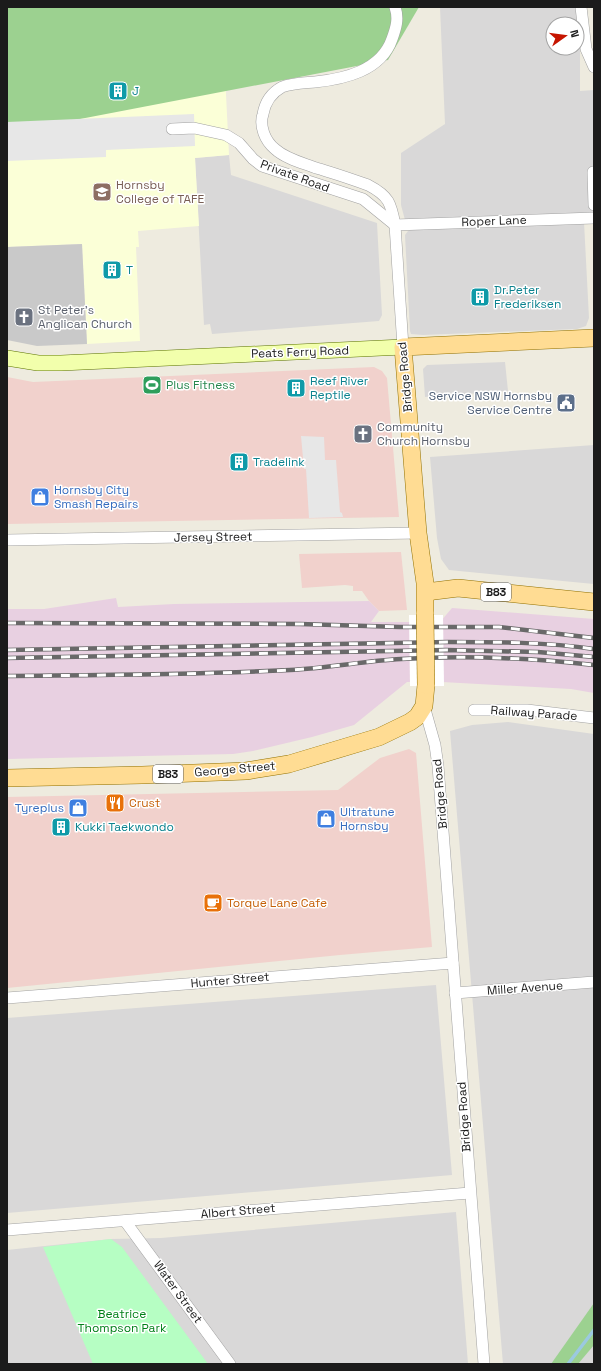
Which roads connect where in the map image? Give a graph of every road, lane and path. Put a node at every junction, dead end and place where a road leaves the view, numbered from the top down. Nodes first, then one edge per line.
1 (395, 7) edge
2 (581, 7) edge
3 (594, 67) edge
4 (172, 129) dead end
5 (593, 172) dead end
6 (594, 206) edge
7 (594, 218) edge
8 (395, 225) junction
9 (594, 338) edge
10 (403, 347) junction
11 (7, 358) edge
12 (418, 533) junction
13 (7, 540) edge
14 (426, 592) junction
15 (594, 602) edge
16 (424, 706) junction
17 (474, 710) dead end
18 (594, 718) edge
19 (7, 778) edge
20 (453, 964) junction
21 (594, 982) edge
22 (455, 993) junction
23 (7, 998) edge
24 (470, 1193) junction
25 (125, 1220) junction
26 (7, 1230) edge
27 (230, 1364) edge
28 (484, 1364) edge

1 - 8 street, Bridge Road
2 - 3 street
4 - 8 street, Private Road
5 - 6 street
7 - 8 street, Roper Lane
8 - 10 street, Bridge Road
9 - 10 main road, Peats Ferry Road
10 - 11 main road, Peats Ferry Road
10 - 12 main road, Bridge Road
12 - 13 street, Jersey Street
12 - 14 main road, Bridge Road
14 - 15 main road, B83
14 - 16 main road, Bridge Road, bridge
16 - 19 main road, George Street / B83
16 - 20 street, Bridge Road
17 - 18 street, Railway Parade
20 - 22 street, Bridge Road
20 - 23 street, Hunter Street
21 - 22 street, Miller Avenue
22 - 24 street, Bridge Road
24 - 25 street, Albert Street
24 - 28 street, Bridge Road
25 - 26 street, Albert Street
25 - 27 street, Water Street

